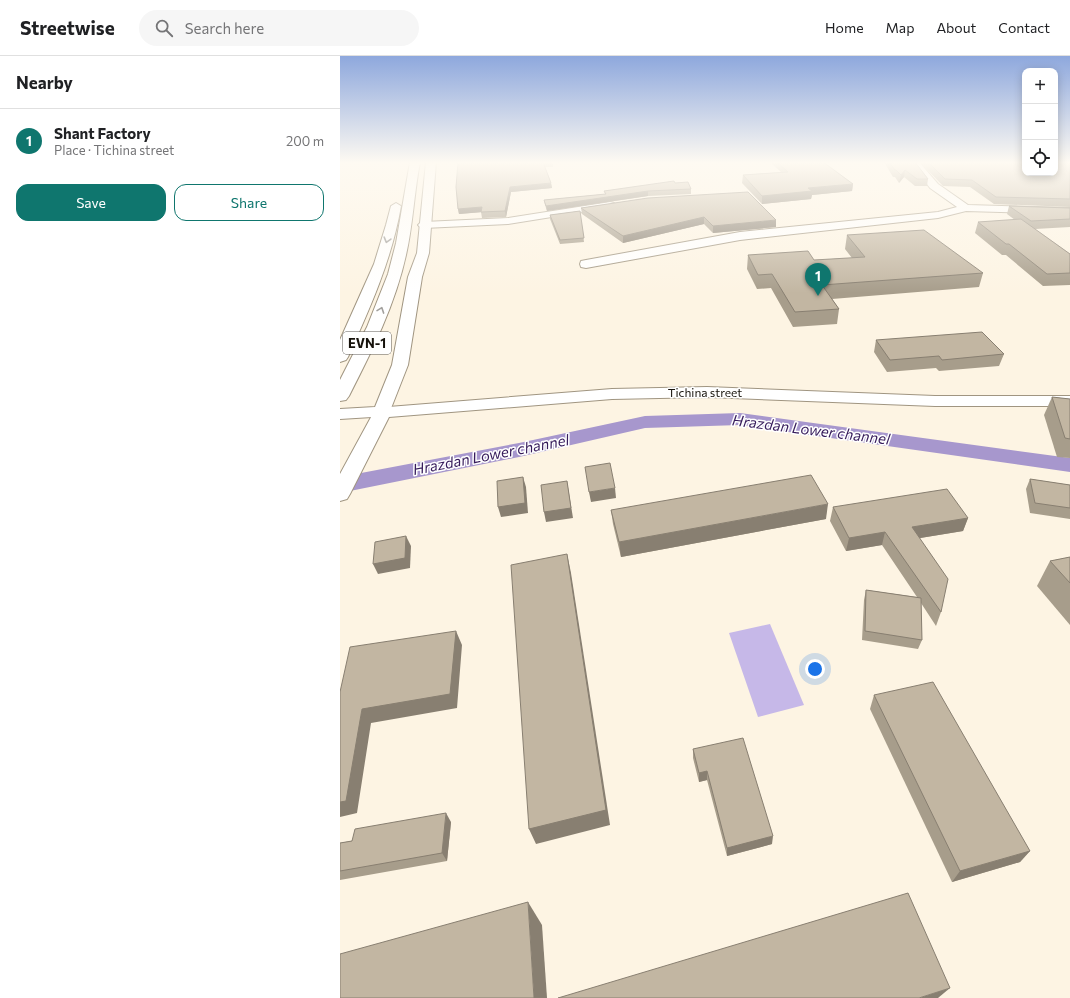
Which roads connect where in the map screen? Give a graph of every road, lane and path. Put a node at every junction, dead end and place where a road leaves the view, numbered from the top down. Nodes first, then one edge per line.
1 (395, 206) edge
2 (409, 206) edge
3 (426, 206) edge
4 (602, 206) edge
5 (962, 206) edge
6 (965, 208) junction
7 (1070, 211) edge
8 (424, 225) junction
9 (586, 264) dead end
10 (340, 357) edge
11 (340, 396) edge
12 (1070, 401) edge
13 (382, 412) junction
14 (340, 414) edge
15 (340, 494) edge

1 -> 10 main road, EVN-1
11 -> 2 main road, EVN-1
3 - 8 main road
4 - 8 main road
5 - 6 main road
6 - 7 main road
6 - 9 main road
8 - 13 main road
12 - 13 main road, Tichina street
13 - 14 main road, Tichina street
13 - 15 main road

